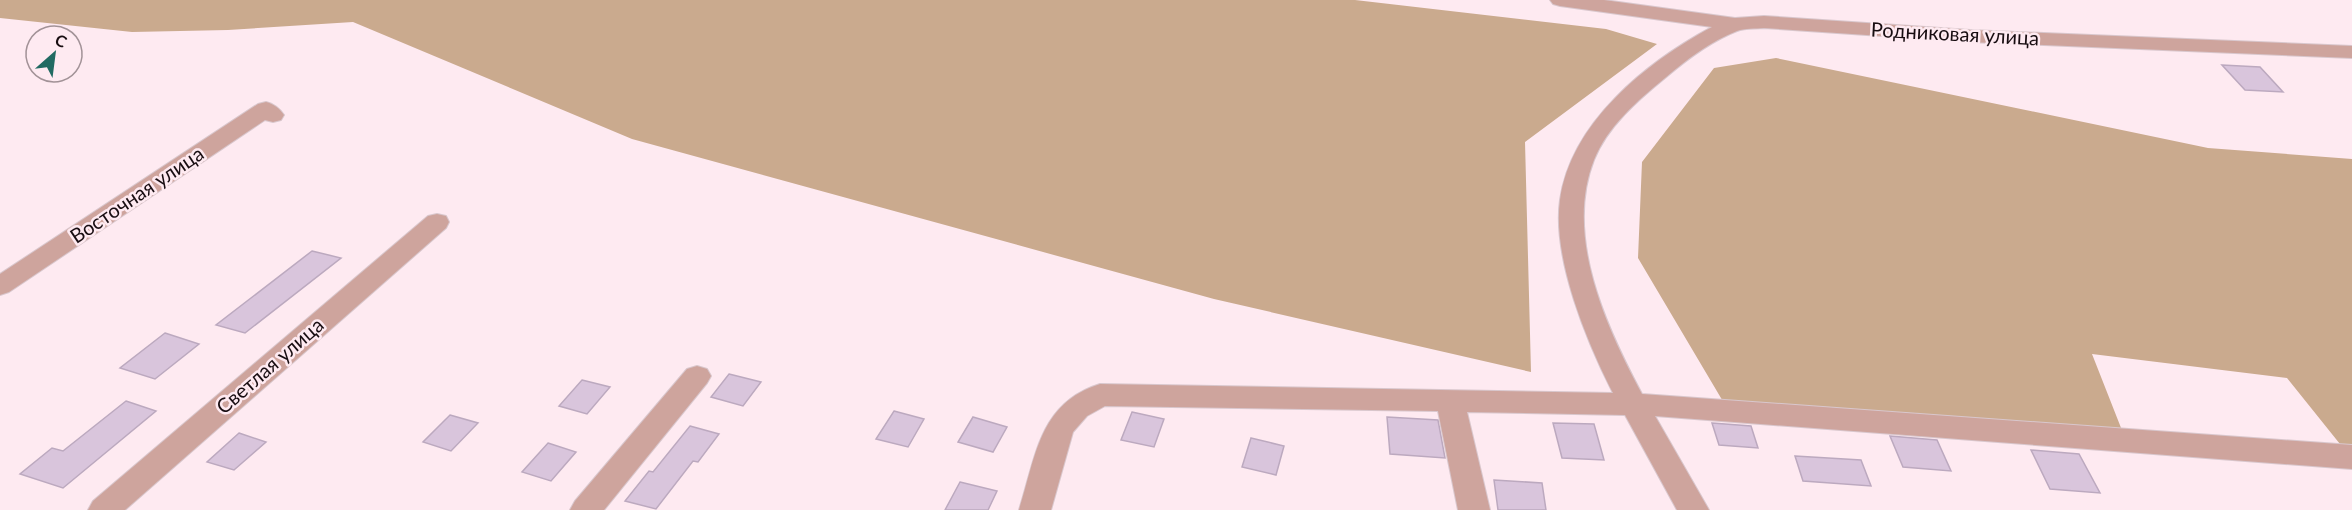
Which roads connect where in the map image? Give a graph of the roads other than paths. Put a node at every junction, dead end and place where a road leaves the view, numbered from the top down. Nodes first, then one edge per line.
1 (1560, 0) edge
2 (1735, 24) junction
3 (2352, 52) edge
4 (273, 115) dead end
5 (437, 222) dead end
6 (0, 286) edge
7 (697, 376) dead end
8 (1450, 400) junction
9 (1635, 404) junction
10 (2352, 457) edge
11 (104, 510) edge
12 (586, 510) edge
13 (1035, 510) edge
14 (1474, 510) edge
15 (1693, 510) edge

1 - 2 street, Родниковая улица
2 - 3 street, Родниковая улица
2 - 9 street
4 - 6 street, Восточная улица
5 - 11 street, Светлая улица
7 - 12 street
8 - 9 street
8 - 13 street
8 - 14 street
9 - 10 street
9 - 15 street

